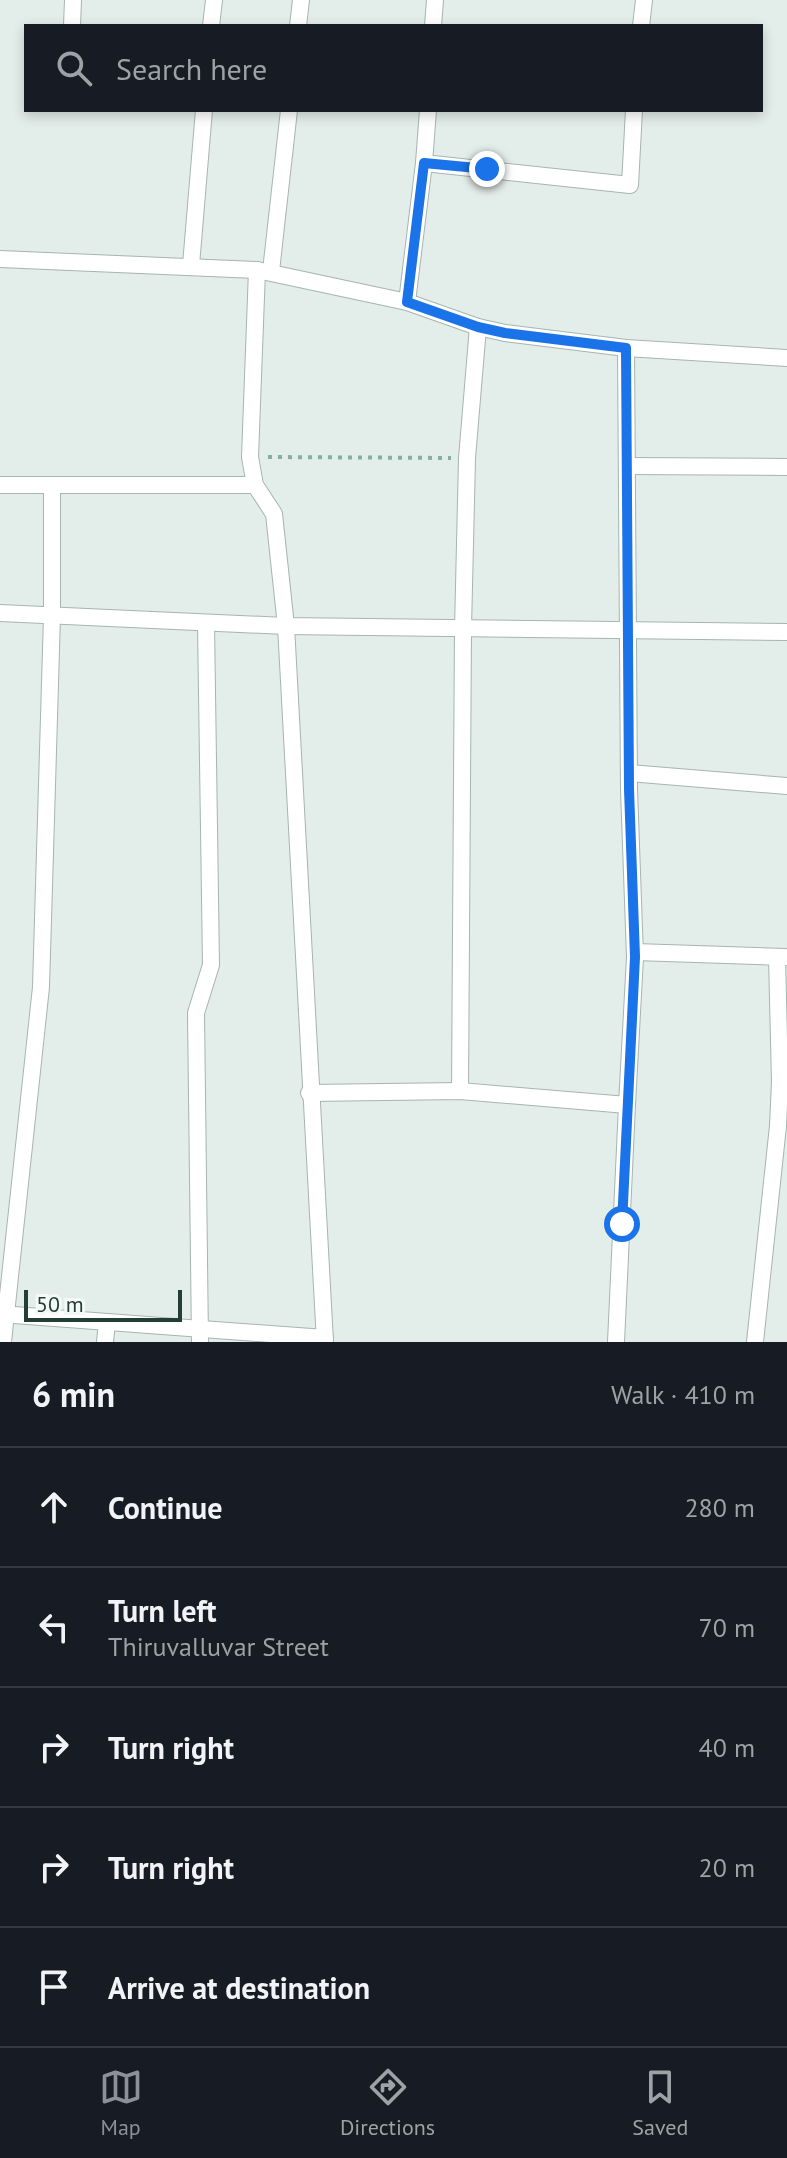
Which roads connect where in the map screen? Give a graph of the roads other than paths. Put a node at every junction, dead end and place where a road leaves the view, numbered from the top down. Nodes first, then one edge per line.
1 (73, 0) edge
2 (214, 0) edge
3 (301, 0) edge
4 (435, 0) edge
5 (644, 0) edge
6 (72, 24) edge
7 (211, 24) edge
8 (298, 24) edge
9 (433, 24) edge
10 (641, 24) edge
11 (204, 112) edge
12 (289, 112) edge
13 (428, 112) edge
14 (634, 112) edge
15 (424, 163) junction
16 (0, 259) edge
17 (191, 265) junction
18 (264, 270) junction
19 (407, 302) junction
20 (478, 327) junction
21 (626, 348) junction
22 (787, 358) edge
23 (627, 466) junction
24 (786, 467) edge
25 (0, 485) edge
26 (52, 485) junction
27 (255, 485) junction
28 (0, 613) edge
29 (52, 616) junction
30 (206, 624) junction
31 (286, 626) junction
32 (463, 629) junction
33 (629, 630) junction
34 (787, 632) edge
35 (629, 773) junction
36 (787, 786) edge
37 (635, 952) junction
38 (782, 957) edge
39 (460, 1091) junction
40 (309, 1093) junction
41 (627, 1105) junction
42 (3, 1314) edge
43 (107, 1323) junction
44 (200, 1336) edge
45 (325, 1340) edge
46 (3, 1342) edge
47 (105, 1342) edge
48 (616, 1342) edge
49 (755, 1342) edge

1 - 6 street
2 - 7 street
3 - 8 street
4 - 9 street
5 - 10 street
11 - 17 street
12 - 18 street
13 - 15 street
14 - 15 street
15 - 19 street
16 - 17 street
17 - 18 street
18 - 19 street
18 - 27 street
19 - 20 street
20 - 21 street
20 - 32 street
21 - 22 street
21 - 23 street
23 - 24 street
23 - 33 street
25 - 26 street
26 - 27 street
26 - 29 street
27 - 31 street
28 - 29 street
29 - 30 street
29 - 42 street
30 - 31 street
30 - 44 street
31 - 32 street
31 - 40 street
32 - 33 street
32 - 39 street
33 - 34 street
33 - 35 street
35 - 36 street
35 - 37 street
37 - 38 street
37 - 41 street
38 - 49 street
39 - 40 street
39 - 41 street
40 - 45 street
41 - 48 street
42 - 43 street
42 - 46 street
43 - 44 street
43 - 47 street
44 - 45 street

